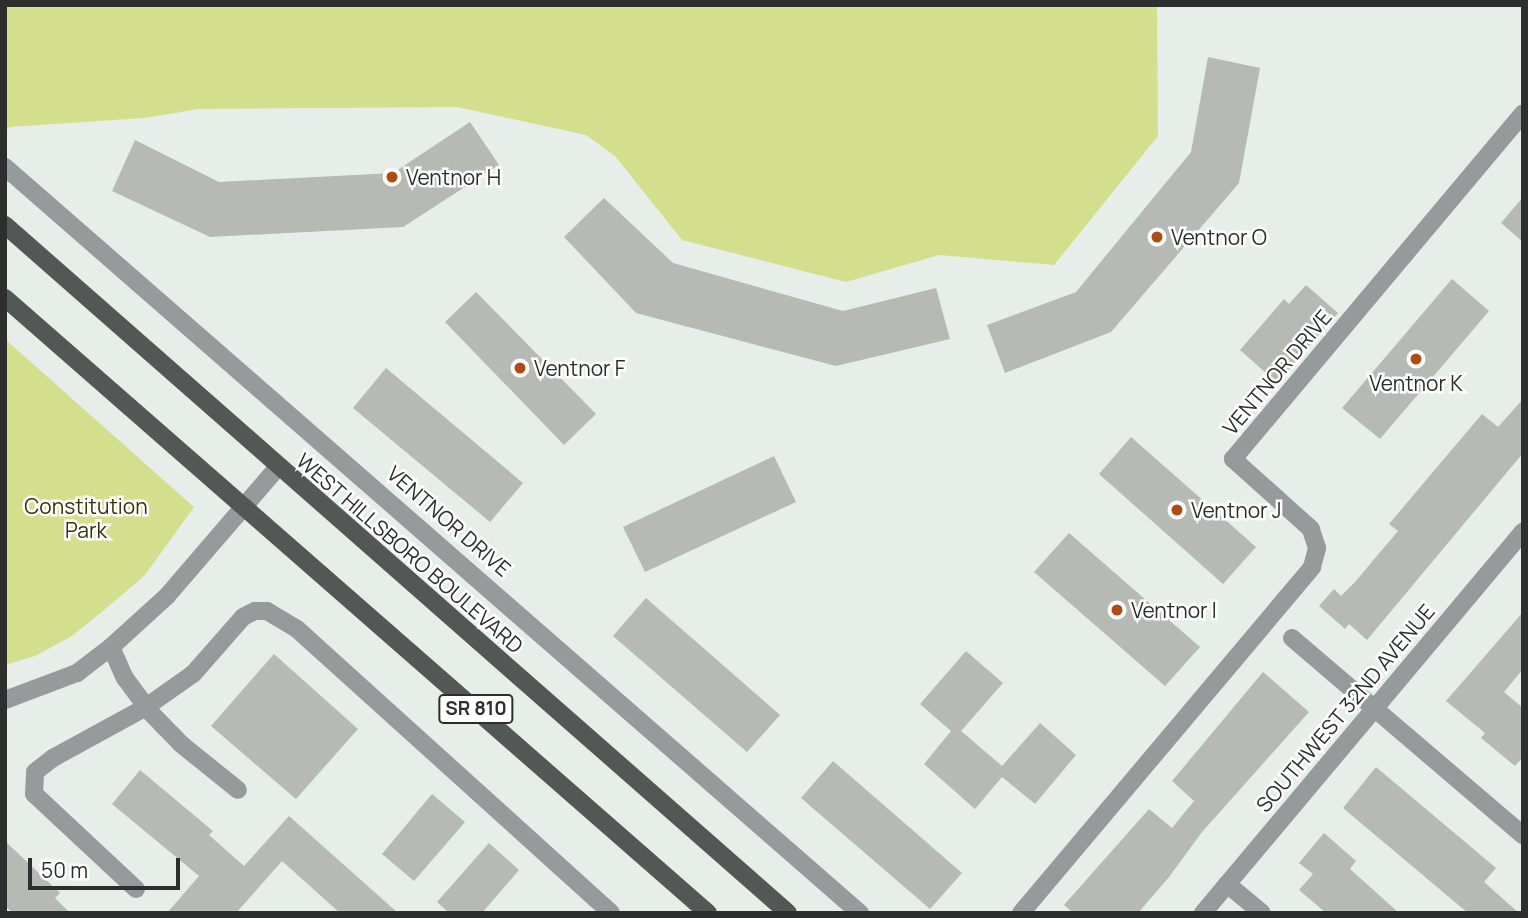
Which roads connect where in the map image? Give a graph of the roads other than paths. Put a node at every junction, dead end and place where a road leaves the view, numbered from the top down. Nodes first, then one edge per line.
1 (1523, 113) edge
2 (5, 167) edge
3 (5, 225) edge
4 (5, 298) edge
5 (278, 467) junction
6 (243, 506) junction
7 (1523, 532) edge
8 (1292, 638) dead end
9 (111, 648) junction
10 (5, 701) edge
11 (146, 707) junction
12 (1373, 710) junction
13 (238, 790) dead end
14 (1523, 835) edge
15 (1227, 884) junction
16 (136, 889) dead end
17 (611, 913) edge
18 (708, 913) edge
19 (788, 913) edge
20 (860, 913) edge
21 (1021, 913) edge
22 (1203, 913) edge
23 (1262, 913) edge

1 - 21 street, VENTNOR DRIVE
2 - 20 street, VENTNOR DRIVE
3 - 5 main road, WEST HILLSBORO BOULEVARD / SR 810
4 - 6 main road, SR 810
5 - 6 street
5 - 19 main road, WEST HILLSBORO BOULEVARD / SR 810
6 - 9 street
6 - 18 main road, SR 810
7 - 12 street, SOUTHWEST 32ND AVENUE
8 - 12 street
9 - 10 street
9 - 11 street
11 - 13 street
11 - 16 street
11 - 17 street
12 - 14 street
12 - 15 street, SOUTHWEST 32ND AVENUE
15 - 22 street, SOUTHWEST 32ND AVENUE
15 - 23 street

